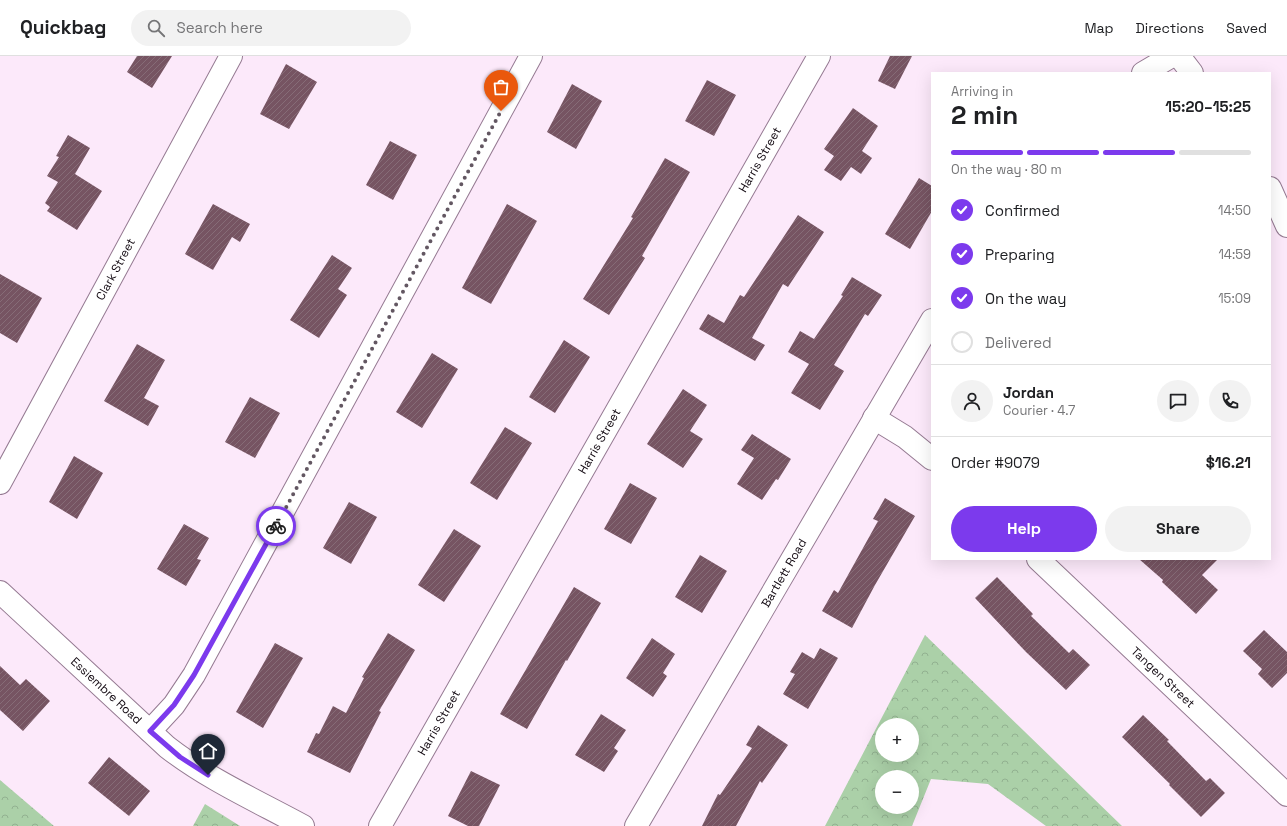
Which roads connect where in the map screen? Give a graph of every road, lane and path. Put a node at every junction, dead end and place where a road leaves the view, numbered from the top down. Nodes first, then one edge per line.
1 (231, 56) edge
2 (531, 56) edge
3 (819, 56) edge
4 (1172, 56) edge
5 (1179, 56) edge
6 (1145, 72) edge
7 (1191, 72) edge
8 (1271, 190) edge
9 (1287, 226) edge
10 (931, 322) edge
11 (874, 418) junction
12 (931, 458) edge
13 (0, 483) edge
14 (1039, 560) edge
15 (0, 592) edge
16 (150, 731) junction
17 (1287, 795) edge
18 (303, 826) edge
19 (380, 826) edge
20 (636, 826) edge

1 - 13 street, Clark Street
2 - 16 street
3 - 19 street, Harris Street
4 - 6 street
5 - 7 street
8 - 9 street
10 - 11 street, Bartlett Road
11 - 12 street
11 - 20 street, Bartlett Road
14 - 17 street, Tangen Street
15 - 16 street, Essiembre Road
16 - 18 street, Essiembre Road

